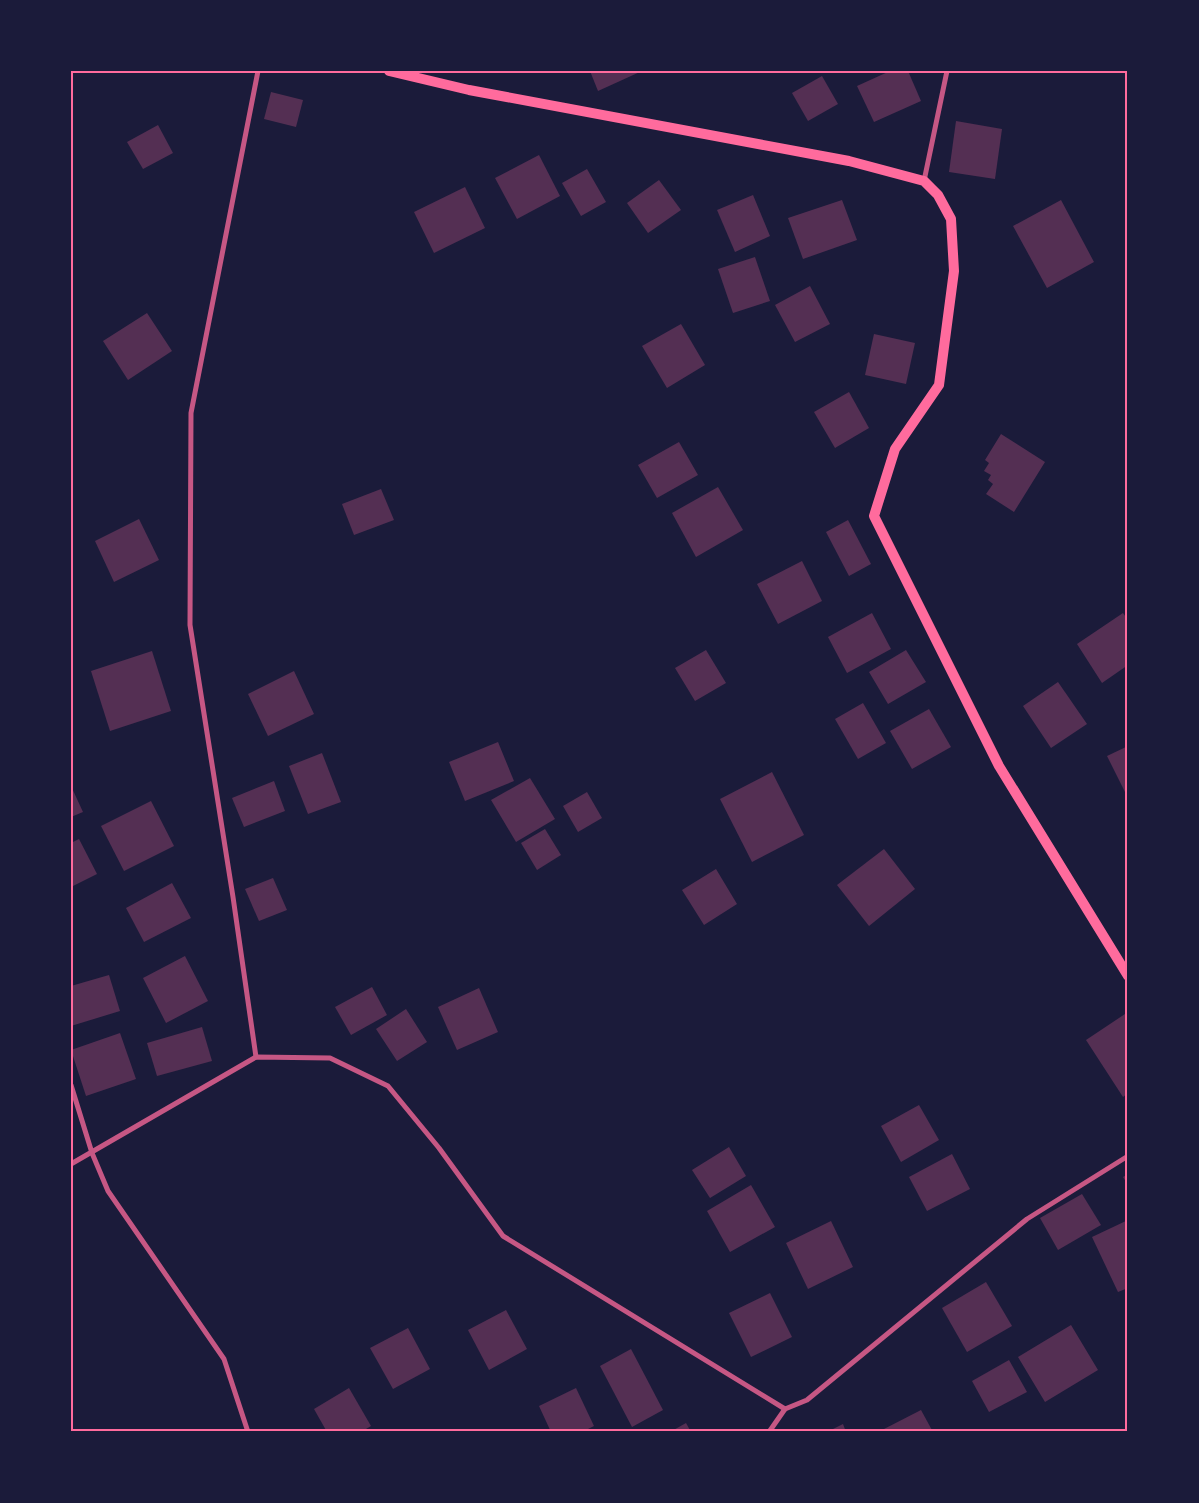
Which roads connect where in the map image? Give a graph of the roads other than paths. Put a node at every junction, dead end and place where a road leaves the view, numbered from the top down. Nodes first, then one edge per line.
1 (258, 71) edge
2 (389, 71) edge
3 (947, 71) edge
4 (924, 181) junction
5 (1128, 976) edge
6 (256, 1057) junction
7 (71, 1085) edge
8 (92, 1153) junction
9 (1128, 1156) edge
10 (71, 1164) edge
11 (785, 1408) junction
12 (248, 1432) edge
13 (769, 1432) edge

1 - 6 street
2 - 4 main road
3 - 4 street
4 - 5 main road
6 - 8 street
6 - 11 street
7 - 8 street
8 - 10 street
8 - 12 street
9 - 11 street
11 - 13 street

